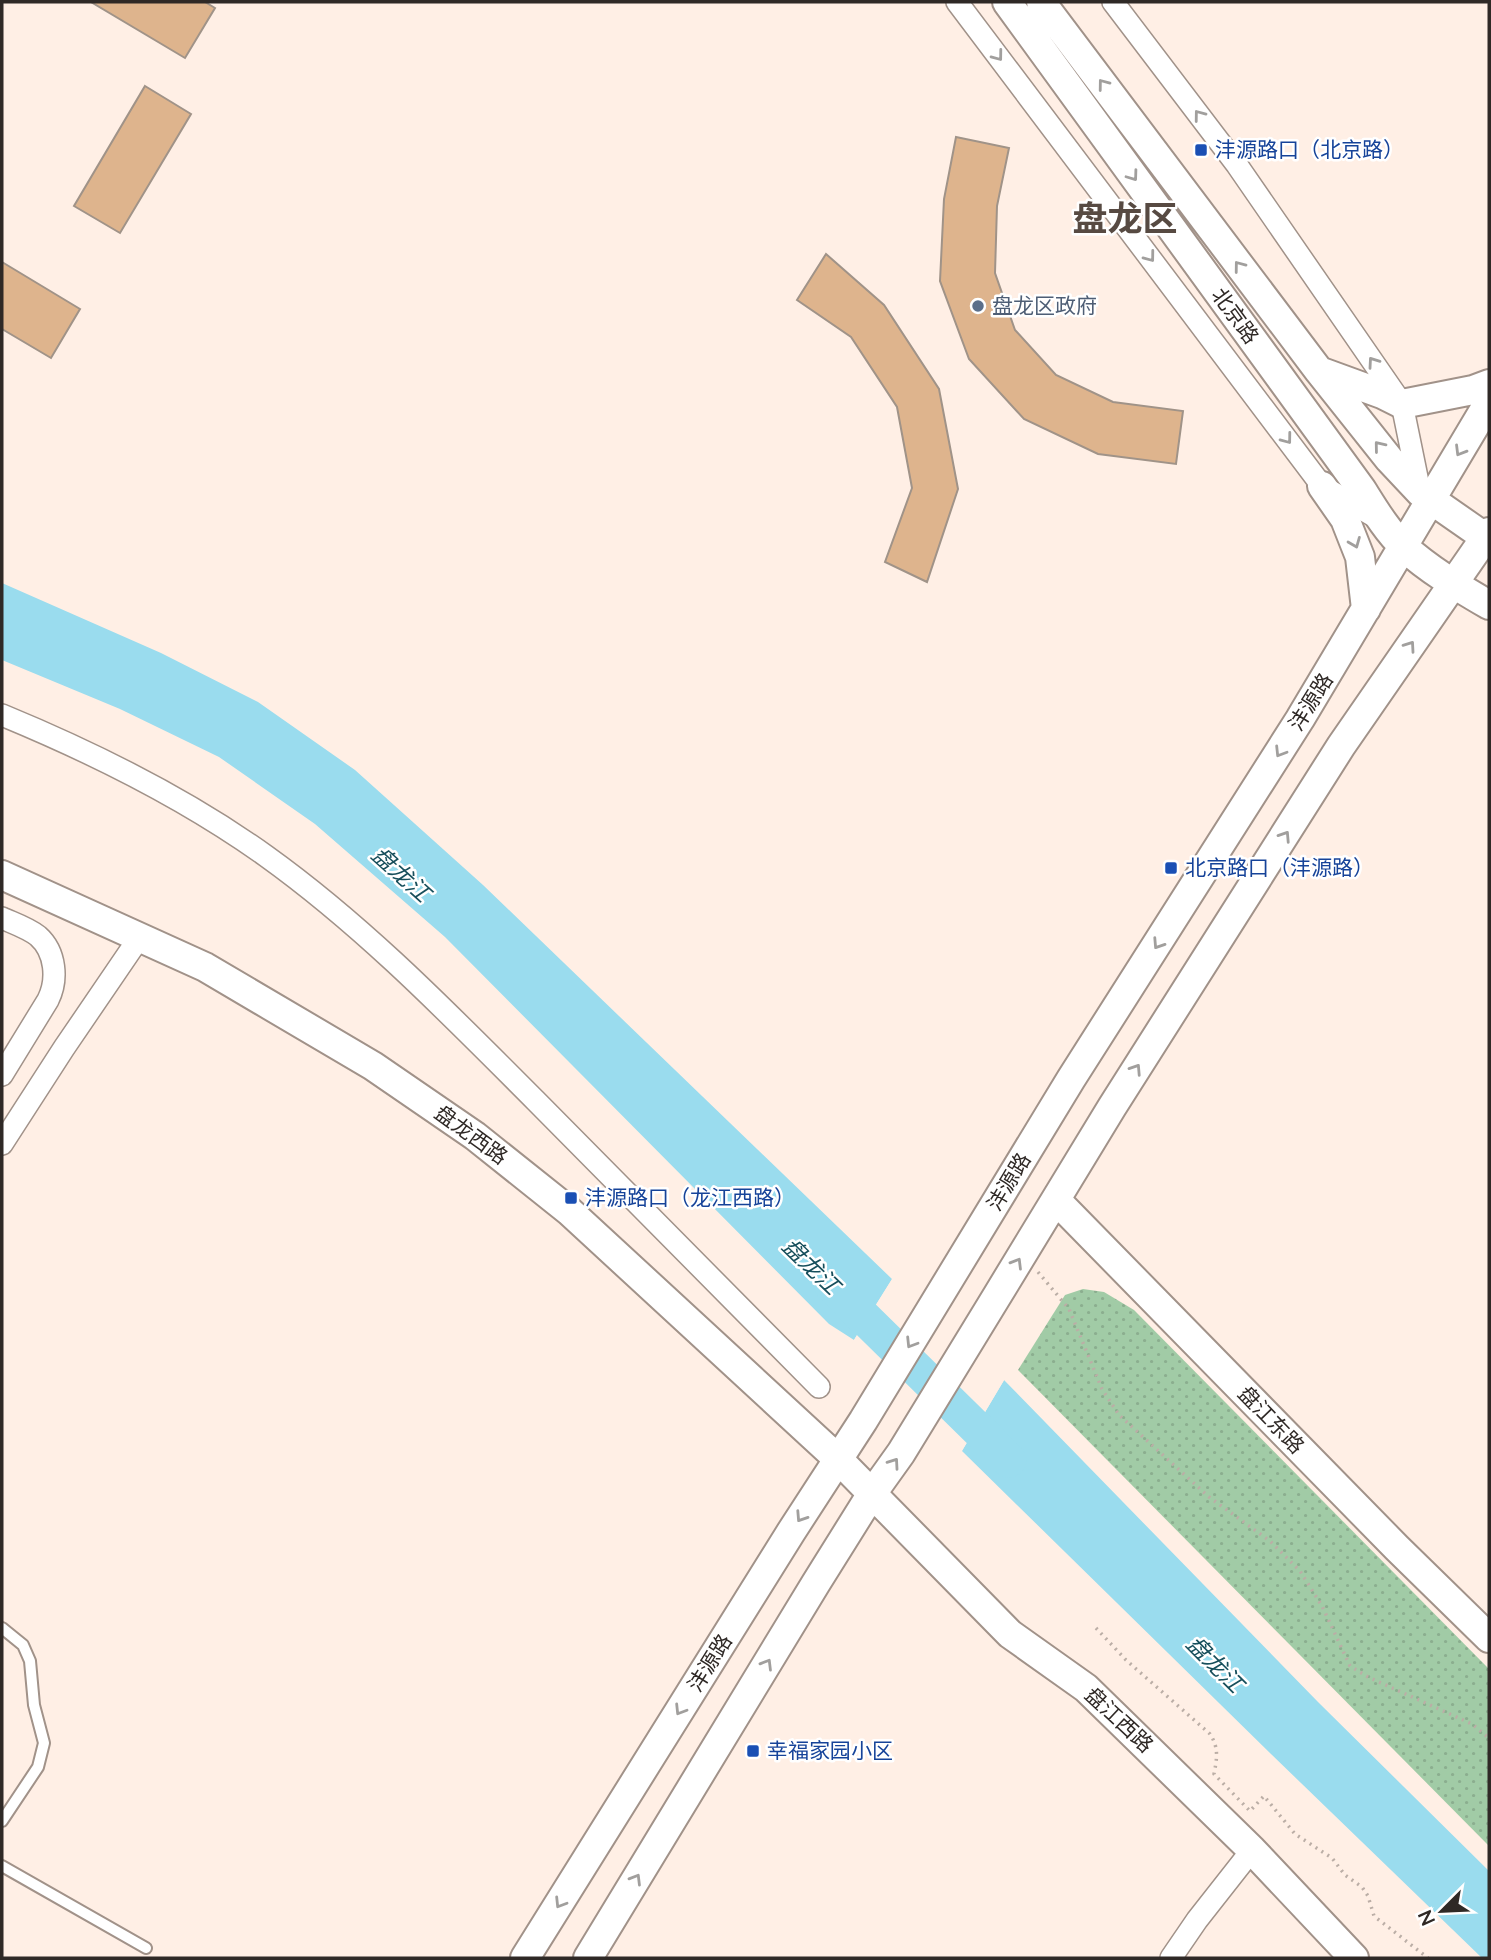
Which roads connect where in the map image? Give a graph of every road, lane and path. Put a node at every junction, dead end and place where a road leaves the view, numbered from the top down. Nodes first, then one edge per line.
1 (957, 2) edge
2 (1007, 2) edge
3 (1041, 2) edge
4 (1114, 2) edge
5 (1319, 371) junction
6 (1489, 384) edge
7 (1489, 402) edge
8 (1402, 404) junction
9 (1322, 486) junction
10 (1425, 496) junction
11 (1382, 520) junction
12 (1488, 537) edge
13 (1403, 546) junction
14 (1454, 584) junction
15 (1489, 605) edge
16 (1366, 608) junction
17 (2, 715) edge
18 (2, 875) edge
19 (2, 918) edge
20 (139, 938) junction
21 (2, 1075) edge
22 (2, 1144) edge
23 (1056, 1200) junction
24 (1023, 1254) junction
25 (819, 1387) dead end
26 (838, 1460) junction
27 (871, 1494) junction
28 (2, 1628) edge
29 (1096, 1628) dead end
30 (1489, 1638) edge
31 (1489, 1738) edge
32 (2, 1821) edge
33 (1252, 1850) junction
34 (2, 1866) edge
35 (146, 1948) dead end
36 (526, 1958) edge
37 (588, 1958) edge
38 (1171, 1958) edge
39 (1354, 1958) edge
40 (1428, 1958) edge

1 -> 9 street
2 -> 11 main road, 北京路
5 -> 3 main road, 北京路
8 -> 4 street
5 - 8 main road
10 -> 5 main road, 北京路
6 - 8 main road
7 -> 10 main road, 沣源路
8 - 10 street
9 - 11 street
9 -> 16 main road
10 - 12 main road, 北京路
10 - 13 main road, 沣源路
11 - 13 main road, 北京路
12 - 14 main road
13 - 14 main road, 北京路
13 - 16 main road, 沣源路
14 - 15 main road, 北京路
23 -> 14 main road
16 -> 26 main road, 沣源路
17 - 25 street
18 - 20 main road, 盘龙西路
19 - 21 street
20 - 22 street
20 - 26 main road, 盘龙西路
23 - 24 main road
23 - 30 main road, 盘江东路
27 -> 24 main road
24 - 31 path
26 - 27 main road, 盘龙西路
26 -> 36 main road, 沣源路
27 - 33 main road, 盘江西路
37 -> 27 main road
28 - 32 lane
29 - 40 path
33 - 38 street
33 - 39 main road, 盘江西路
34 - 35 lane

